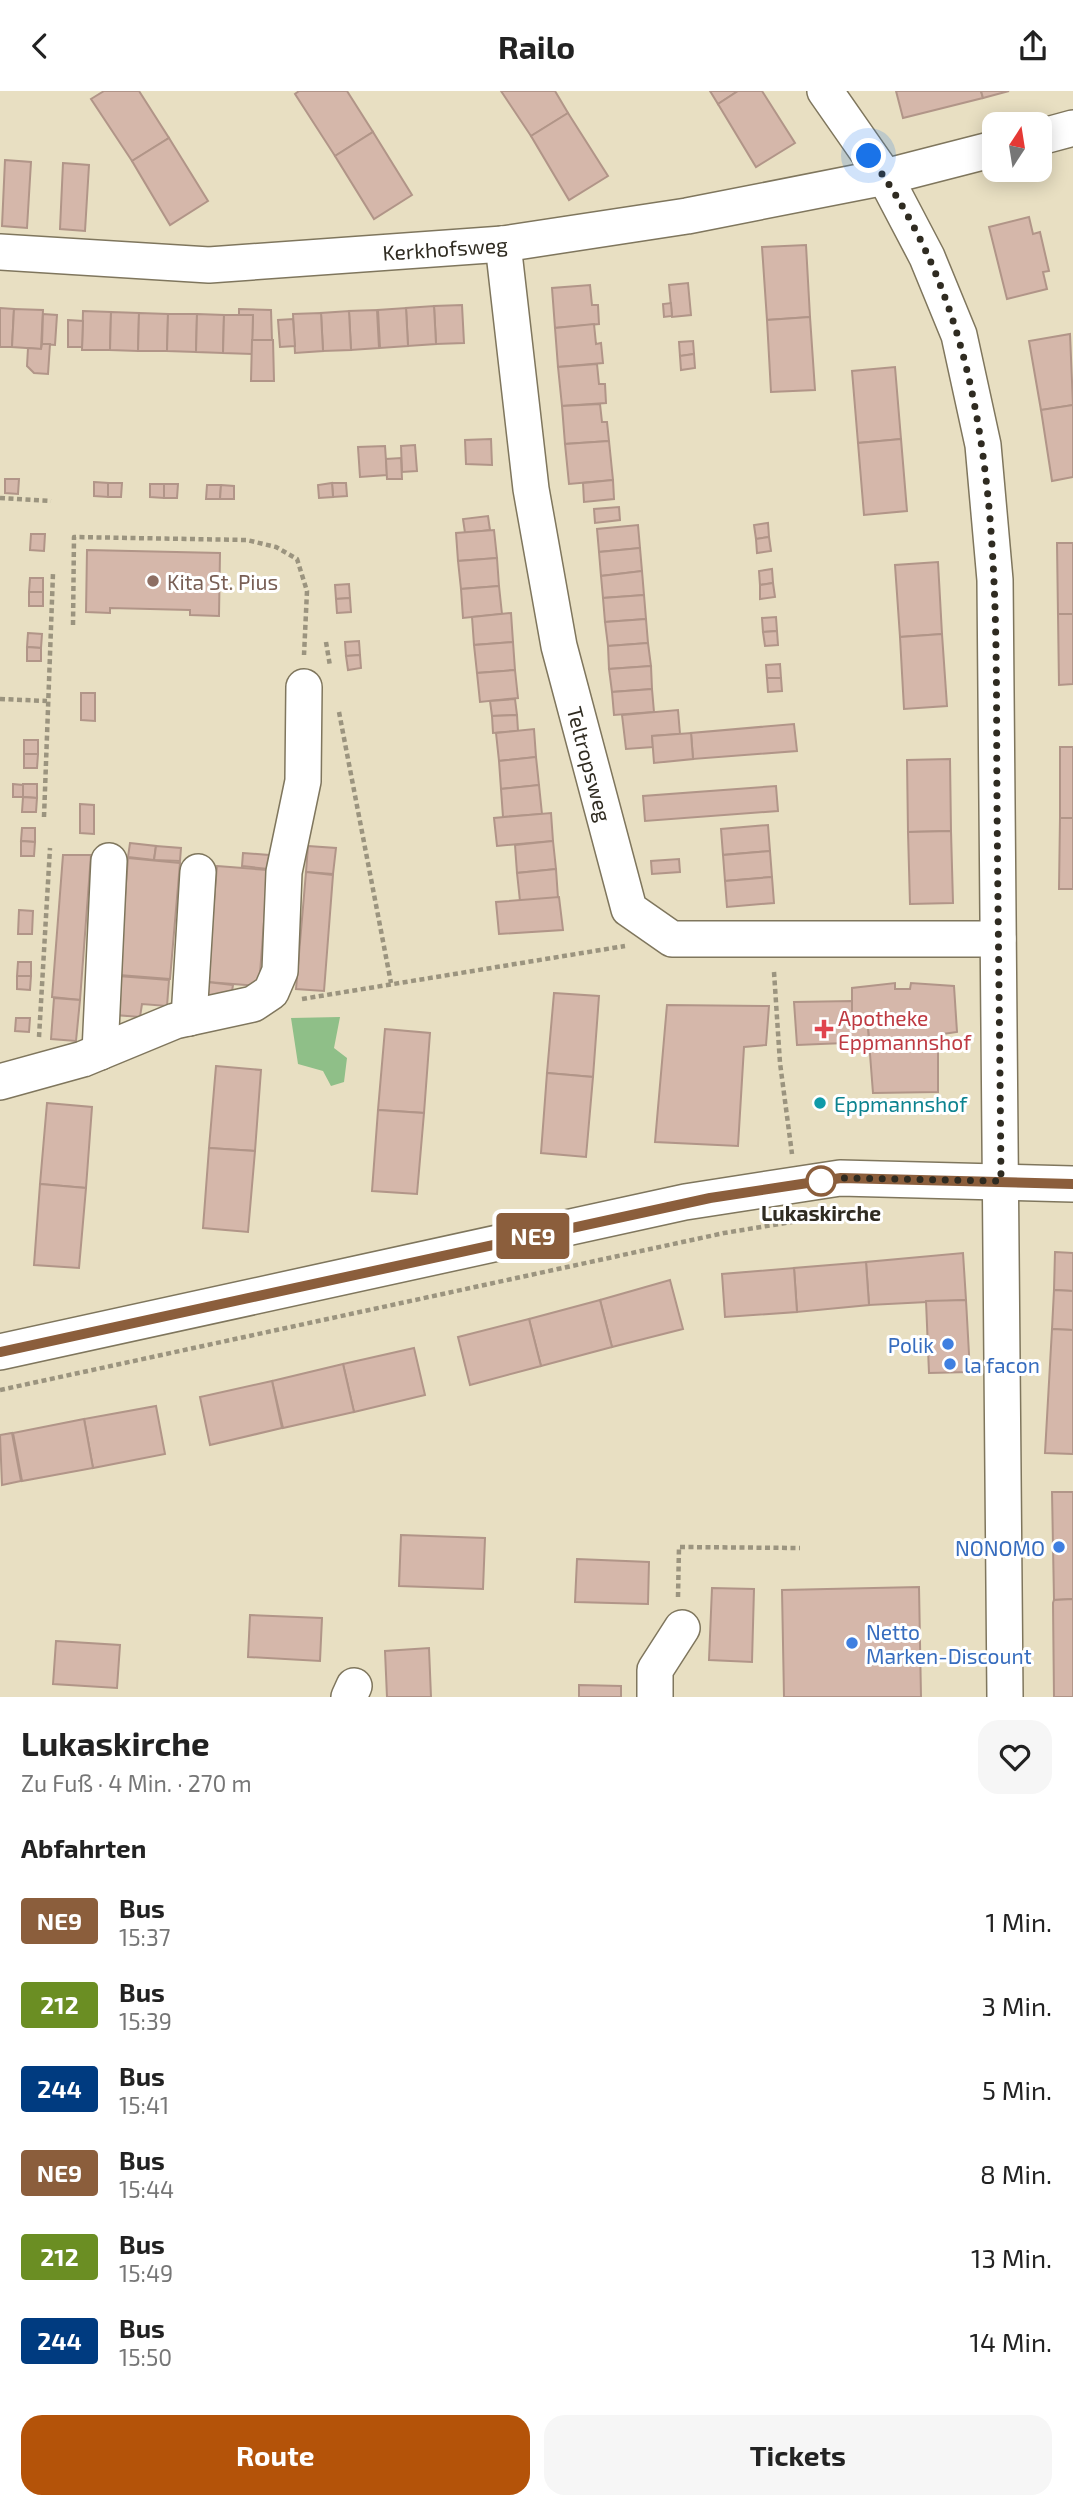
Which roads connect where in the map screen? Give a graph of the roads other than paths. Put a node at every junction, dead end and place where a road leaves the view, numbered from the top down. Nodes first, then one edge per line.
1 (825, 91) edge
2 (1073, 128) edge
3 (1052, 134) edge
4 (982, 152) edge
5 (885, 177) junction
6 (503, 244) junction
7 (0, 252) edge
8 (318, 678) road end
9 (109, 861) dead end
10 (198, 872) dead end
11 (999, 939) junction
12 (189, 1018) junction
13 (100, 1052) junction
14 (0, 1082) edge
15 (1001, 1181) junction
16 (1073, 1184) edge
17 (0, 1352) edge
18 (682, 1627) road end
19 (655, 1697) edge
20 (1005, 1697) edge

1 - 5 street
2 - 3 street
4 - 5 street, Kerkhofsweg
5 - 6 street, Kerkhofsweg
5 - 11 street
6 - 7 street, Kerkhofsweg
6 - 11 street, Teltropsweg
8 - 12 street
9 - 13 street
10 - 12 street
11 - 15 street
12 - 13 street
13 - 14 street
15 - 16 street
15 - 17 street
15 - 20 street
18 - 19 street

